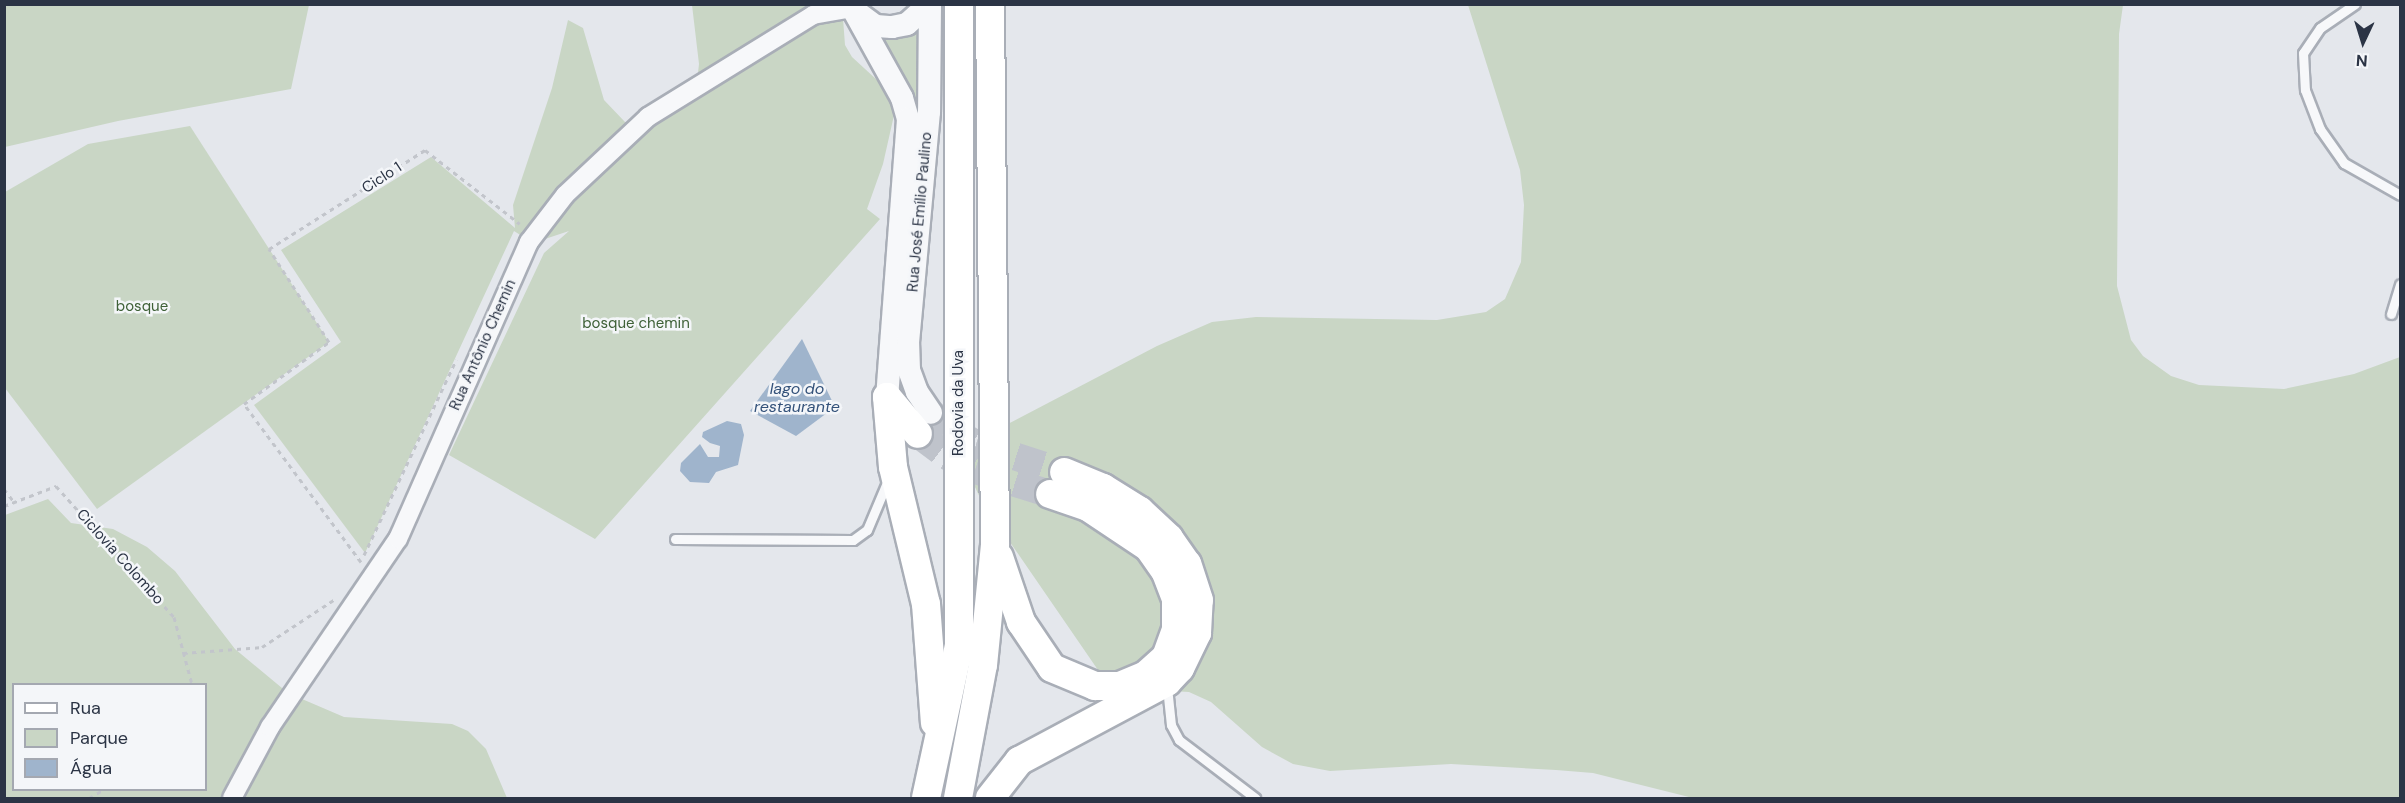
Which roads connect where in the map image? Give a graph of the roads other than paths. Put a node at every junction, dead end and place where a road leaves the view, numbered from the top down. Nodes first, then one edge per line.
1 (930, 4) edge
2 (959, 4) edge
3 (990, 4) edge
4 (2355, 4) edge
5 (851, 6) edge
6 (2400, 195) edge
7 (2400, 284) edge
8 (2391, 314) dead end
9 (887, 397) junction
10 (925, 424) joint
11 (893, 466) junction
12 (675, 539) dead end
13 (995, 544) junction
14 (1167, 682) junction
15 (937, 745) junction
16 (232, 798) edge
17 (926, 798) edge
18 (958, 798) edge
19 (990, 798) edge
20 (1255, 798) edge

1 - 5 street
1 - 10 street, Rua José Emílio Paulino
2 - 15 main road, Rodovia da Uva
3 - 13 main road
4 - 6 lane
5 - 9 street, Rua José Emílio Paulino
5 - 16 street, Rua Antônio Chemin
7 - 8 lane
9 - 10 main road
9 - 11 main road
11 - 12 lane
11 - 15 main road
13 - 14 main road
13 - 18 main road
14 - 19 main road
14 - 20 lane
15 - 17 main road, Rodovia da Uva

